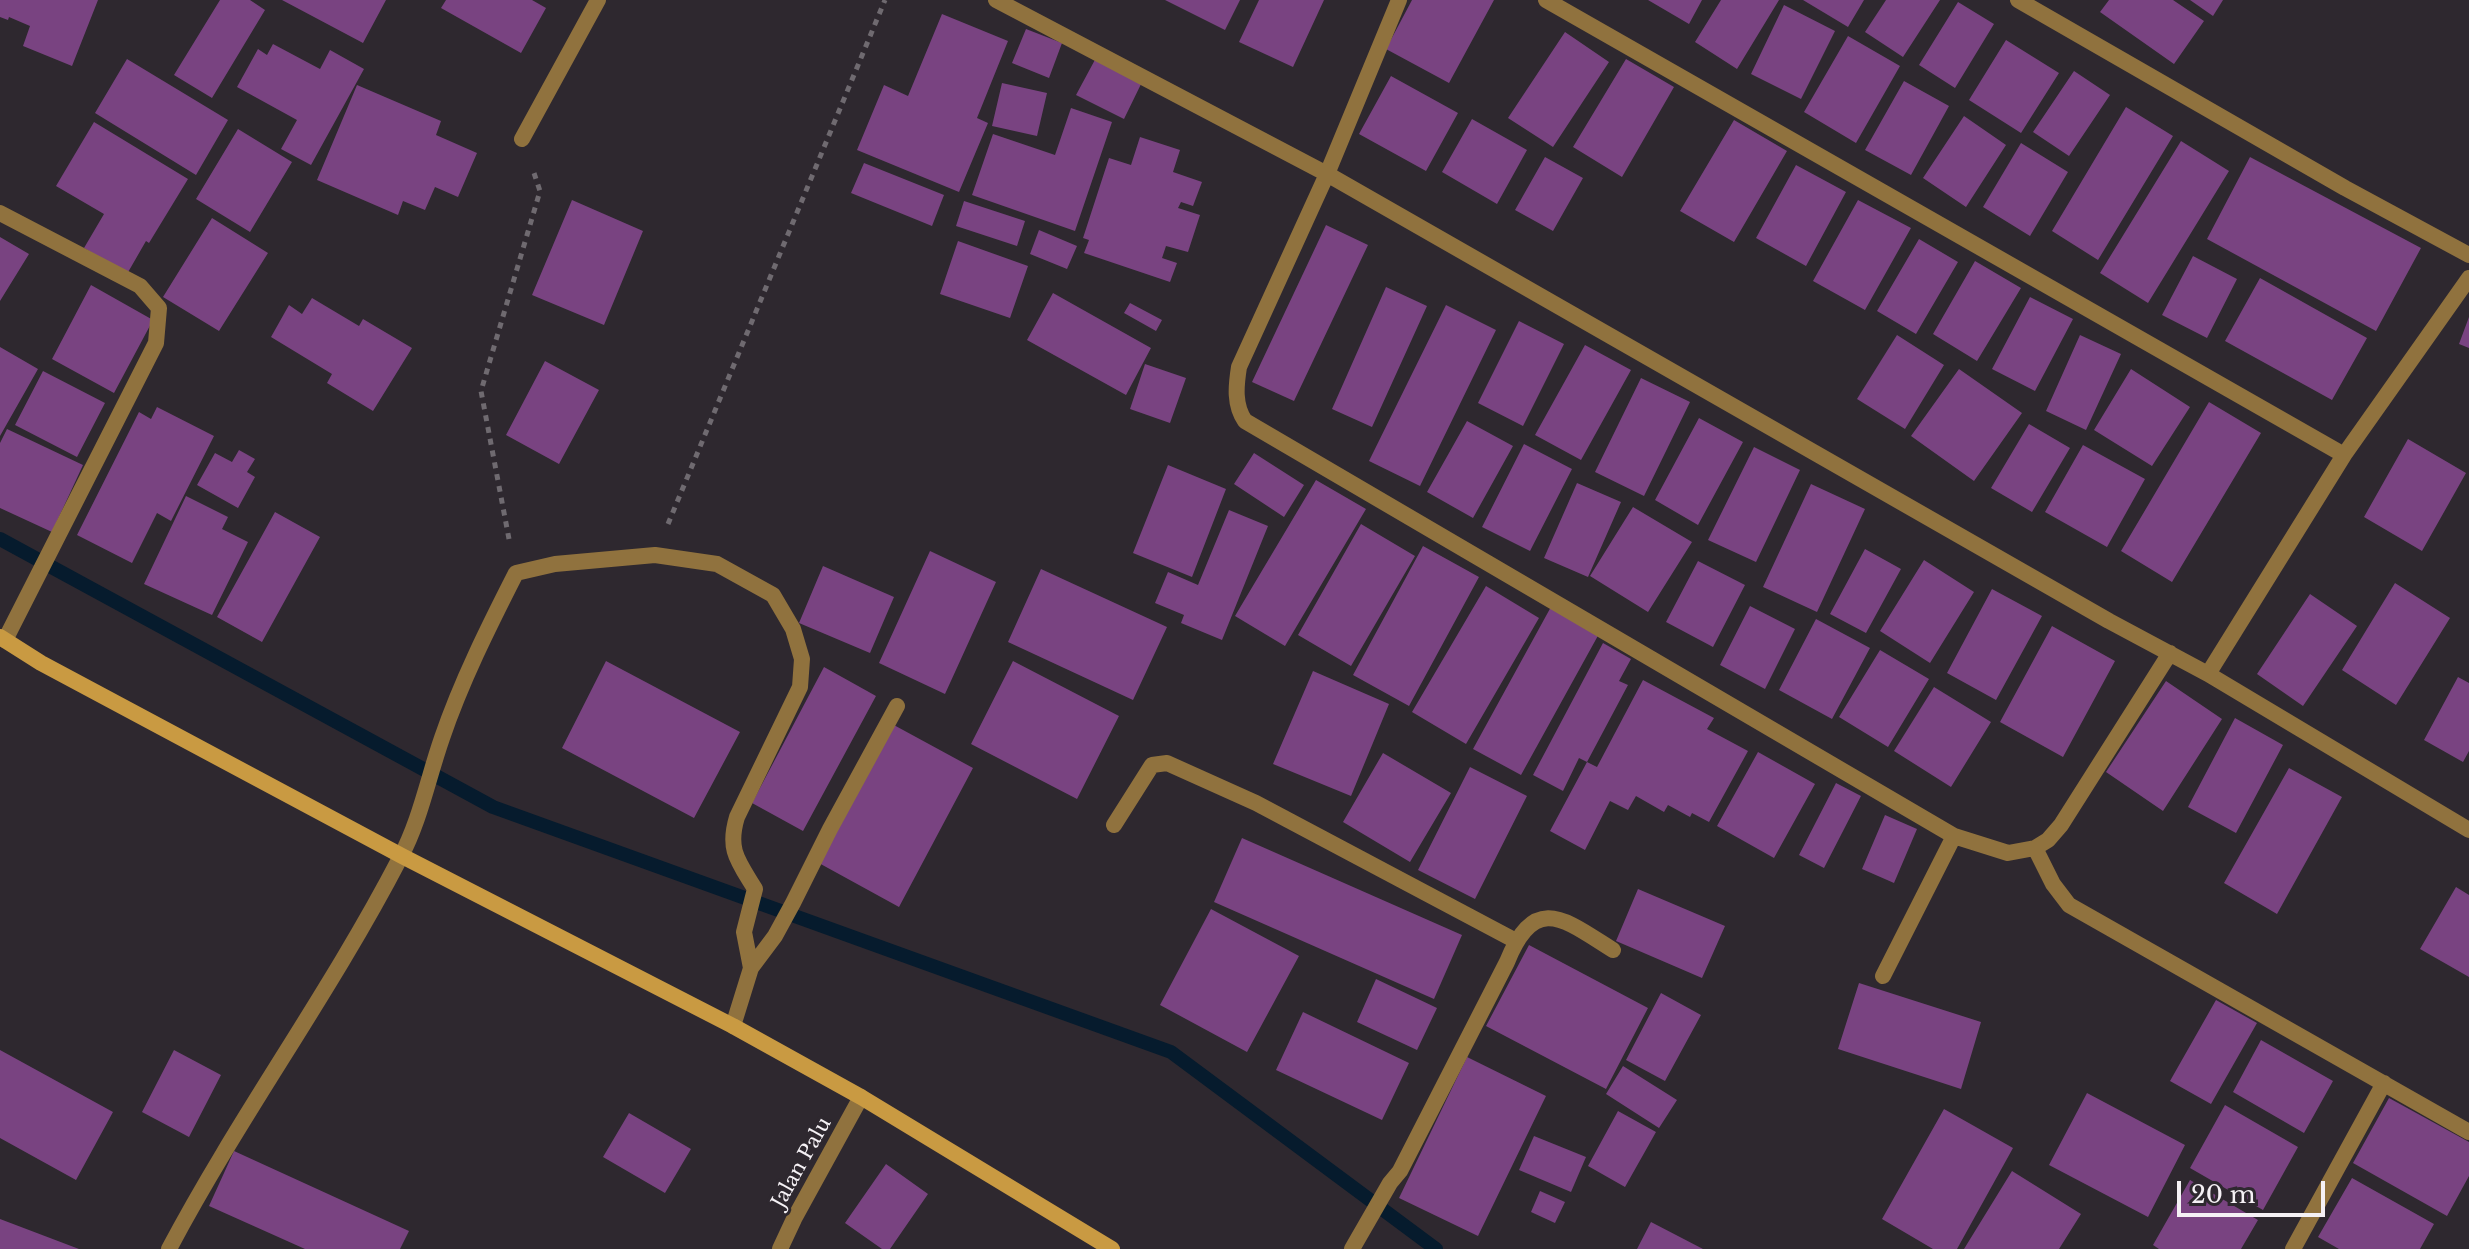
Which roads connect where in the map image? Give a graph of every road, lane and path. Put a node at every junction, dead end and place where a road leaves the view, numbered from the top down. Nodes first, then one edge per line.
1 (598, 0) edge
2 (885, 0) edge
3 (996, 0) edge
4 (1399, 0) edge
5 (1546, 0) edge
6 (2018, 0) edge
7 (522, 139) joint
8 (1327, 174) junction
9 (0, 213) edge
10 (2469, 255) edge
11 (2469, 278) edge
12 (2344, 455) junction
13 (655, 555) junction
14 (516, 573) junction
15 (3, 638) edge
16 (2170, 653) junction
17 (2208, 674) junction
18 (897, 706) dead end
19 (1114, 825) dead end
20 (2469, 830) edge
21 (1954, 836) junction
22 (2035, 848) junction
23 (402, 856) junction
24 (1516, 941) junction
25 (1613, 950) dead end
26 (751, 968) junction
27 (1883, 976) dead end
28 (733, 1026) junction
29 (2384, 1083) junction
30 (861, 1097) junction
31 (2469, 1132) edge
32 (169, 1249) edge
33 (780, 1249) edge
34 (1112, 1249) edge
35 (1352, 1249) edge
36 (2293, 1249) edge

1 - 7 street
2 - 13 path
3 - 8 street
4 - 8 street
5 - 12 street
6 - 10 street
7 - 14 path
8 - 16 street
8 - 21 street
9 - 15 street
11 - 12 street
12 - 17 street
13 - 14 street
13 - 26 street
14 - 23 street
15 - 23 street
16 - 17 street
16 - 22 street
17 - 20 street
18 - 26 street
19 - 24 street
21 - 22 street
21 - 27 street
22 - 29 street
23 - 28 street
23 - 32 street
24 - 25 street
24 - 35 street
26 - 28 street
28 - 30 street
29 - 31 street
29 - 36 street
30 - 33 street, Jalan Palu
30 - 34 street

